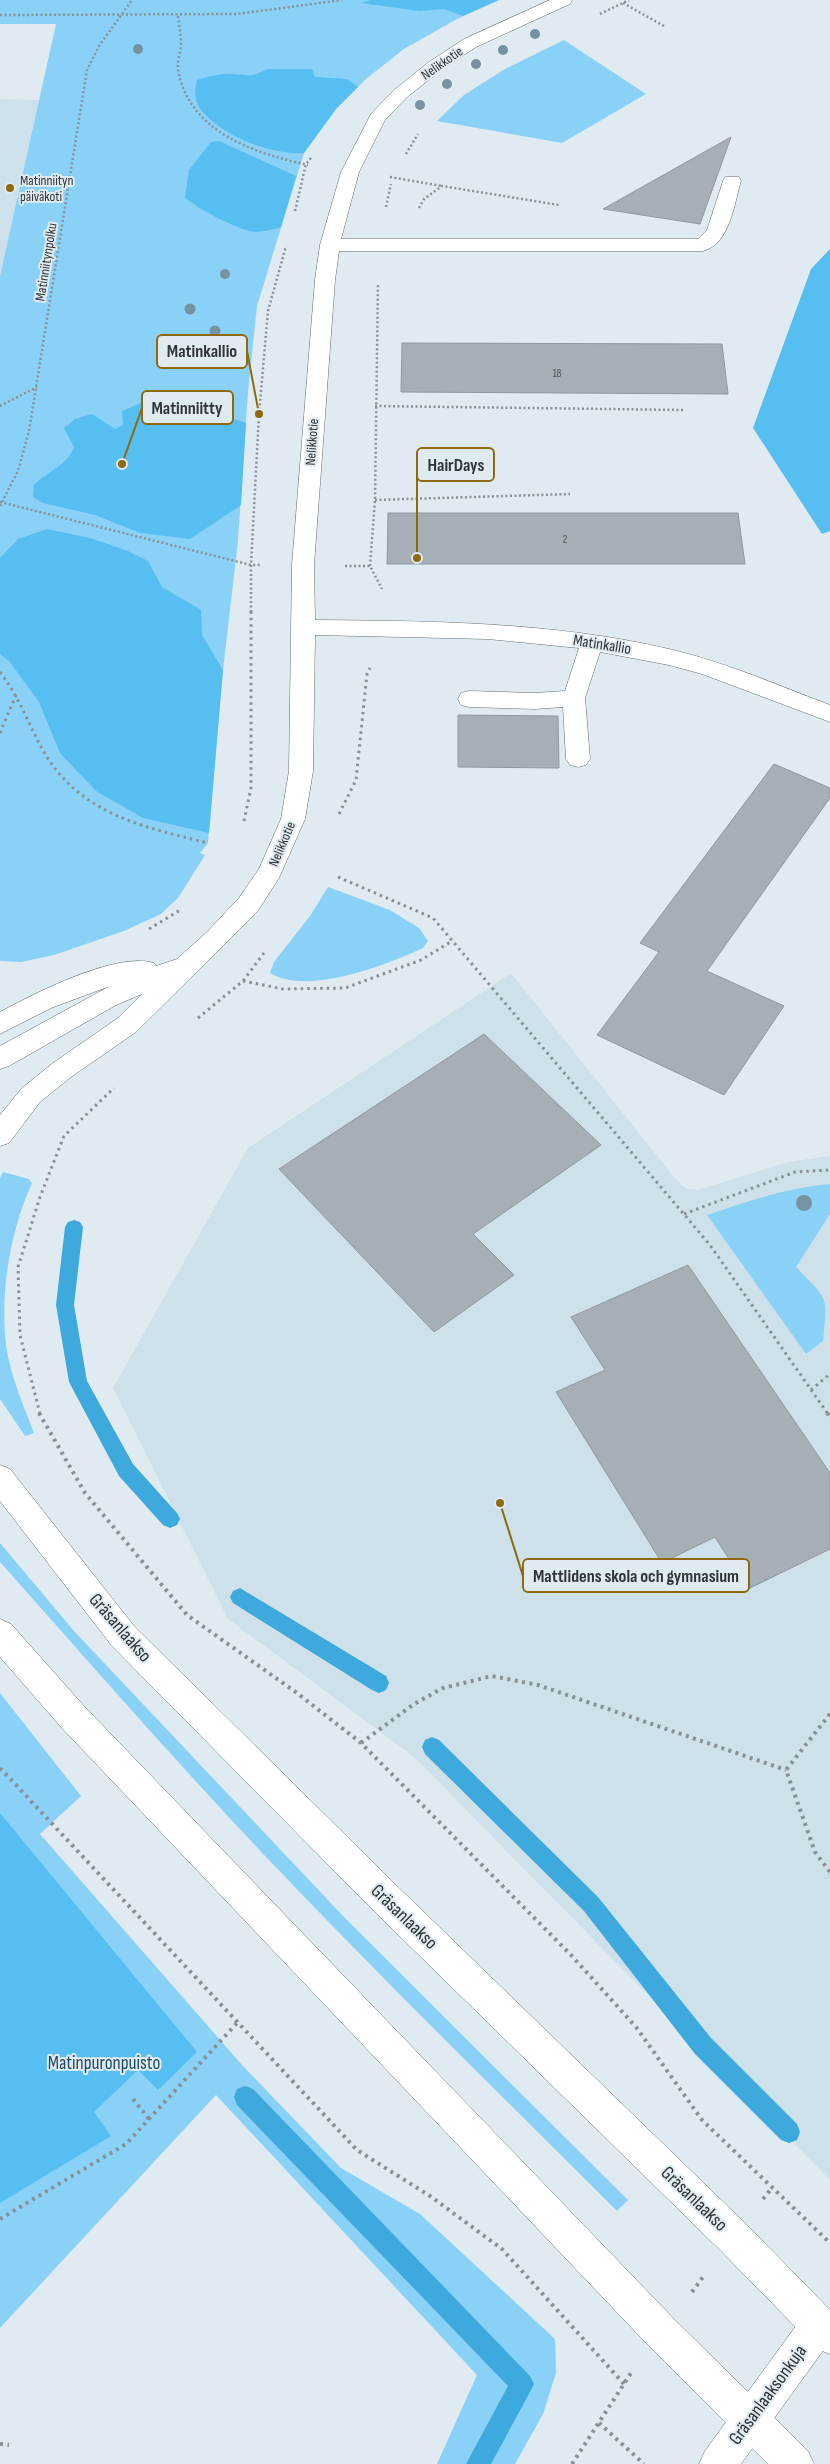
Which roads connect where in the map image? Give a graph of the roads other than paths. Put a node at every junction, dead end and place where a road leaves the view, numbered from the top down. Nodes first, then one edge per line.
1 (564, 0) edge
2 (732, 181) dead end
3 (330, 245) junction
4 (304, 628) junction
5 (592, 642) junction
6 (574, 698) junction
7 (469, 699) dead end
8 (830, 714) edge
9 (578, 759) dead end
10 (188, 962) junction
11 (0, 1024) edge
12 (0, 1059) edge
13 (0, 1135) edge
14 (0, 1478) edge
15 (0, 1634) edge
16 (824, 2331) edge
17 (750, 2420) junction
18 (718, 2464) edge
19 (795, 2464) edge

1 - 3 street, Nelikkotie
2 - 3 street
3 - 4 street, Nelikkotie
4 - 5 street, Matinkallio
4 - 10 street, Nelikkotie
5 - 6 street
5 - 8 street, Matinkallio
6 - 7 street
6 - 9 street
10 - 11 street, Nelikkotie
10 - 12 street, Nelikkotie
10 - 13 street, Nelikkotie
14 - 16 street, Gräsanlaakso
15 - 17 street
16 - 17 street, Gräsanlaaksonkuja
17 - 18 street, Gräsanlaaksonkuja
17 - 19 street

